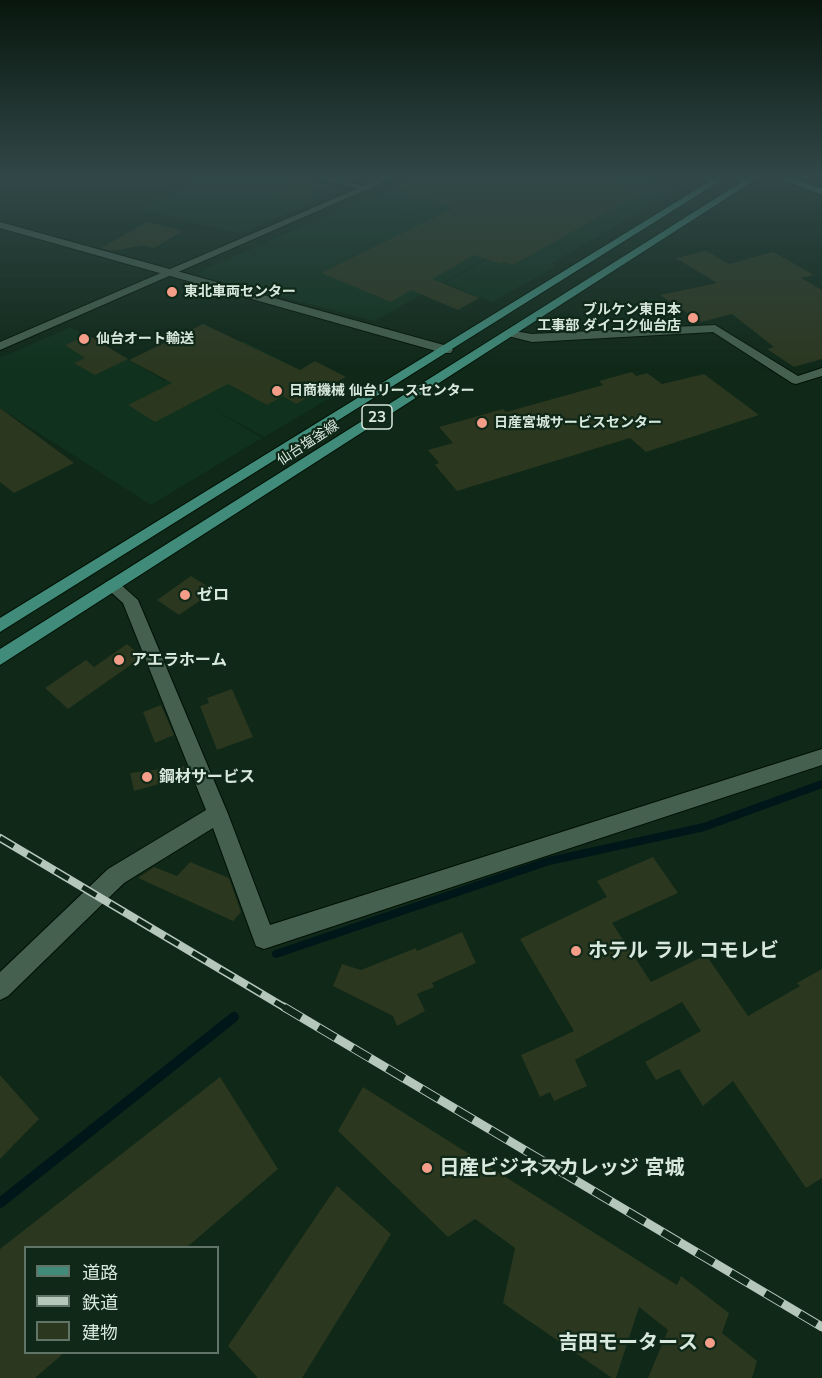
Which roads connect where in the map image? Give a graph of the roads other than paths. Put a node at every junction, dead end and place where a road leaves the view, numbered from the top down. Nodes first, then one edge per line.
1 (63, 242) edge
2 (240, 242) edge
3 (619, 242) edge
4 (652, 242) edge
5 (171, 272) junction
6 (508, 333) junction
7 (0, 346) edge
8 (447, 350) junction
9 (822, 372) edge
10 (112, 586) junction
11 (0, 626) edge
12 (0, 658) edge
13 (822, 757) edge
14 (218, 814) junction
15 (0, 988) edge

1 - 5 street
2 - 5 street
3 - 8 main road, 仙台塩釜線 / 23
4 - 6 main road, 仙台塩釜線 / 23
5 - 7 street
5 - 8 street
6 - 9 street
6 - 10 main road, 仙台塩釜線 / 23
8 - 11 main road, 仙台塩釜線 / 23
10 - 12 main road, 仙台塩釜線 / 23
10 - 14 street
13 - 14 street
14 - 15 street

